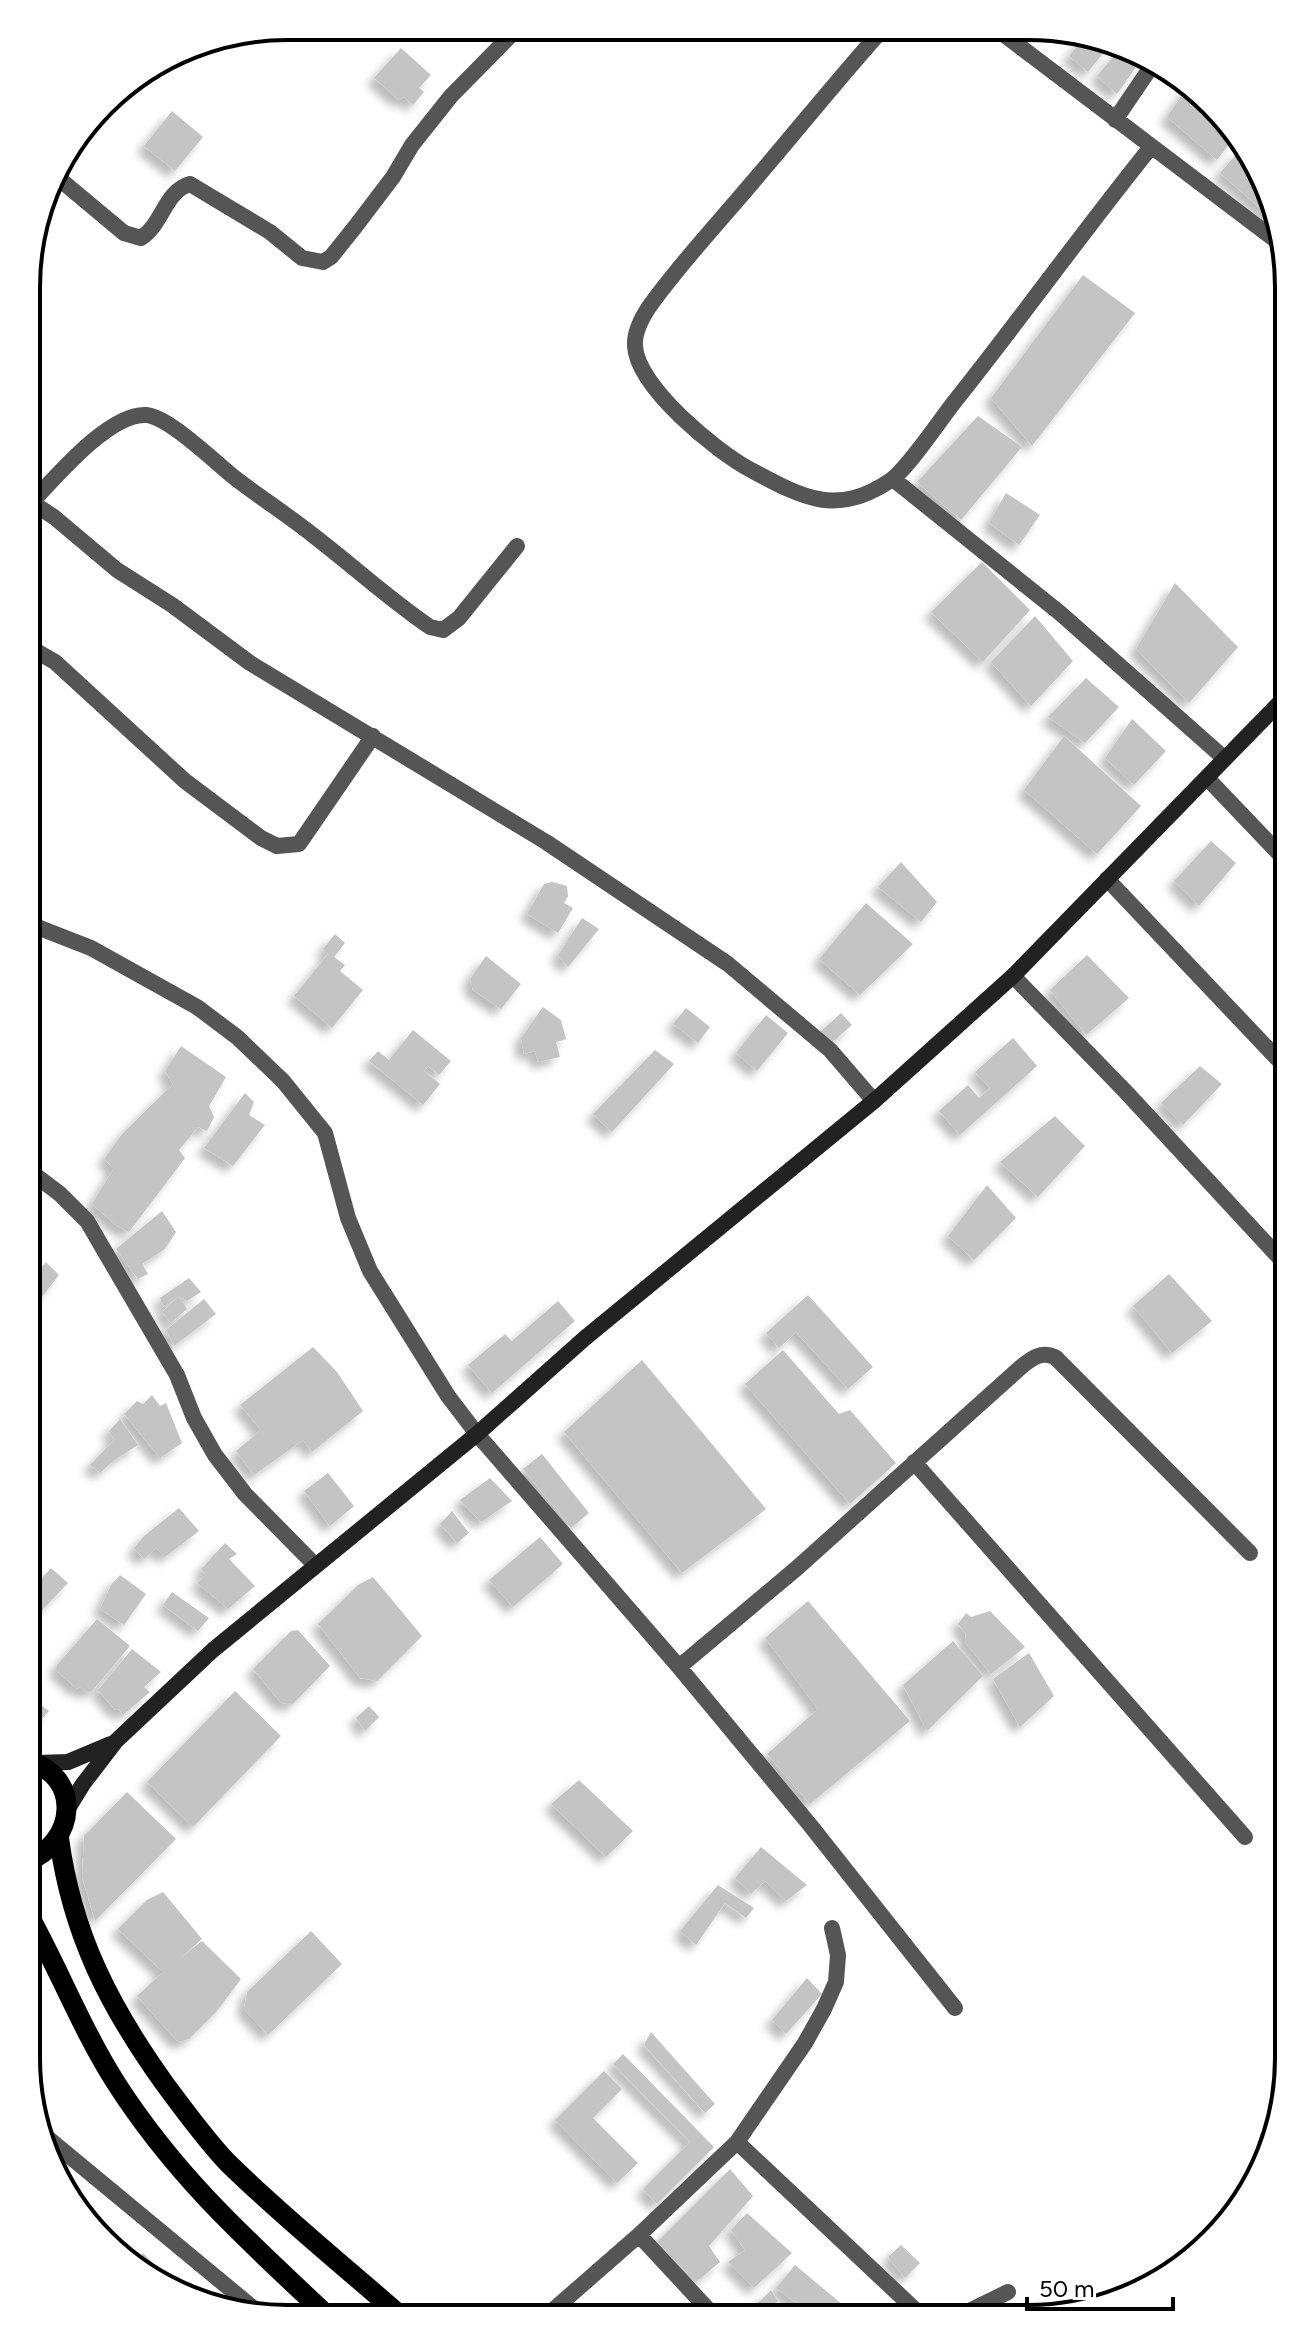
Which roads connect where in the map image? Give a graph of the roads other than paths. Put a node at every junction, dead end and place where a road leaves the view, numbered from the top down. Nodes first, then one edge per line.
1 (873, 40) edge
2 (1011, 40) edge
3 (506, 41) edge
4 (1148, 72) edge
5 (1115, 120) junction
6 (1151, 147) junction
7 (63, 182) dead end
8 (1269, 235) edge
9 (893, 479) junction
10 (40, 492) edge
11 (40, 508) edge
12 (517, 546) dead end
13 (40, 653) edge
14 (1275, 707) edge
15 (373, 736) junction
16 (1224, 758) junction
17 (1207, 778) junction
18 (1275, 849) edge
19 (1107, 879) junction
20 (40, 928) edge
21 (1013, 976) junction
22 (1275, 1056) edge
23 (874, 1101) junction
24 (40, 1179) edge
25 (1274, 1252) edge
26 (477, 1434) junction
27 (914, 1462) junction
28 (1250, 1553) dead end
29 (315, 1565) junction
30 (679, 1667) junction
31 (116, 1741) junction
32 (40, 1762) edge
33 (40, 1768) edge
34 (67, 1810) junction
35 (1245, 1837) dead end
36 (59, 1838) junction
37 (40, 1855) edge
38 (832, 1928) dead end
39 (40, 1938) edge
40 (955, 2008) dead end
41 (737, 2142) junction
42 (56, 2145) edge
43 (639, 2235) junction
44 (1008, 2292) dead end
45 (245, 2301) edge
46 (310, 2305) edge
47 (389, 2305) edge
48 (559, 2305) edge
49 (704, 2305) edge
50 (910, 2305) edge
51 (982, 2305) edge

1 - 9 street
2 - 5 street
3 - 7 street
4 - 5 street
5 - 6 street
6 - 8 street
6 - 9 street
9 - 16 street
10 - 12 street
11 - 15 street
13 - 15 street
14 - 16 street
15 - 23 street
16 - 17 street
17 - 18 street
17 - 19 street
19 - 21 street
19 - 22 street
20 - 26 street
21 - 23 street
21 - 25 street
23 - 26 street
24 - 29 street
26 - 29 street
26 - 30 street
27 - 28 street
27 - 30 street
27 - 35 street
29 - 31 street
30 - 40 street
31 - 32 street
31 - 34 street
33 - 34 main road
34 - 36 main road
36 - 37 main road
36 - 47 main road
38 - 41 street
39 - 46 main road
41 - 43 street
41 - 50 street
42 - 45 street
43 - 48 street
43 - 49 street
44 - 51 street

